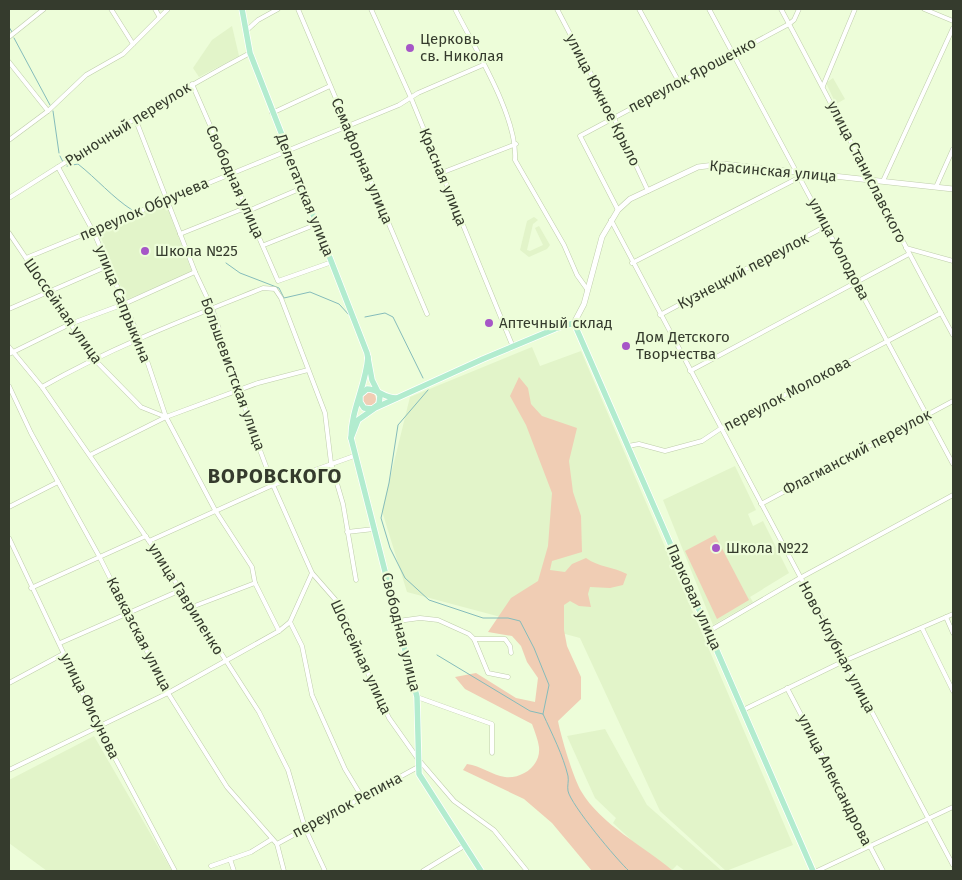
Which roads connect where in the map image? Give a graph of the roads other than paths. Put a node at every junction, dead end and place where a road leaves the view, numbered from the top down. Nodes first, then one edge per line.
1 (44, 9) edge
2 (111, 9) edge
3 (155, 9) edge
4 (168, 9) edge
5 (242, 9) edge
6 (278, 9) edge
7 (298, 9) edge
8 (372, 9) edge
9 (455, 9) edge
10 (557, 9) edge
11 (639, 9) edge
12 (709, 9) edge
13 (781, 9) edge
14 (799, 9) edge
15 (855, 9) edge
16 (924, 9) edge
17 (159, 16) junction
18 (953, 22) edge
19 (789, 24) junction
20 (953, 28) edge
21 (246, 30) junction
22 (9, 37) edge
23 (133, 44) junction
24 (250, 53) junction
25 (733, 53) junction
26 (9, 62) edge
27 (483, 65) junction
28 (679, 82) junction
29 (192, 84) junction
30 (330, 86) junction
31 (823, 86) junction
32 (412, 98) junction
33 (48, 111) junction
34 (272, 113) junction
35 (135, 118) junction
36 (614, 118) junction
37 (348, 125) junction
38 (9, 140) edge
39 (516, 144) junction
40 (953, 149) edge
41 (286, 150) junction
42 (58, 167) junction
43 (230, 173) junction
44 (441, 173) junction
45 (799, 175) junction
46 (868, 179) junction
47 (883, 181) junction
48 (936, 187) junction
49 (302, 188) junction
50 (953, 189) edge
51 (648, 191) junction
52 (9, 198) edge
53 (166, 199) junction
54 (618, 210) junction
55 (248, 212) junction
56 (611, 220) junction
57 (317, 224) junction
58 (826, 226) junction
59 (92, 230) junction
60 (9, 233) edge
61 (180, 234) junction
62 (264, 245) junction
63 (906, 248) junction
64 (909, 254) junction
65 (26, 258) junction
66 (953, 261) edge
67 (332, 262) junction
68 (632, 263) junction
69 (108, 266) junction
70 (195, 272) junction
71 (856, 283) junction
72 (587, 289) junction
73 (48, 291) junction
74 (124, 304) junction
75 (9, 308) edge
76 (212, 308) junction
77 (941, 313) junction
78 (427, 314) dead end
79 (660, 316) junction
80 (574, 323) junction
81 (70, 324) junction
82 (953, 335) edge
83 (139, 337) junction
84 (888, 341) junction
85 (9, 347) edge
86 (513, 347) junction
87 (11, 353) edge
88 (368, 357) junction
89 (95, 360) junction
90 (308, 370) junction
91 (690, 371) junction
92 (9, 386) edge
93 (42, 387) junction
94 (240, 391) junction
95 (377, 392) junction
96 (360, 395) junction
97 (398, 398) junction
98 (953, 401) edge
99 (375, 408) junction
100 (927, 415) junction
101 (166, 417) junction
102 (720, 429) junction
103 (351, 438) junction
104 (628, 446) junction
105 (90, 455) junction
106 (354, 456) junction
107 (331, 463) junction
108 (953, 464) edge
109 (58, 482) junction
110 (273, 485) junction
111 (953, 495) edge
112 (761, 504) junction
113 (9, 506) edge
114 (215, 510) junction
115 (374, 529) junction
116 (347, 532) junction
117 (146, 536) junction
118 (9, 538) edge
119 (149, 541) junction
120 (99, 556) junction
121 (312, 573) junction
122 (800, 578) junction
123 (356, 580) dead end
124 (255, 583) junction
125 (31, 588) junction
126 (181, 590) junction
127 (192, 607) junction
128 (127, 613) junction
129 (953, 614) edge
130 (946, 617) junction
131 (398, 621) junction
132 (290, 622) junction
133 (922, 628) junction
134 (279, 632) junction
135 (709, 632) junction
136 (953, 633) edge
137 (474, 639) junction
138 (60, 643) junction
139 (511, 653) dead end
140 (63, 654) junction
141 (844, 660) junction
142 (226, 663) junction
143 (508, 677) dead end
144 (9, 682) edge
145 (788, 688) junction
146 (953, 691) edge
147 (168, 693) junction
148 (417, 697) junction
149 (743, 710) junction
150 (98, 726) junction
151 (492, 754) dead end
152 (418, 760) junction
153 (418, 767) junction
154 (9, 770) edge
155 (362, 797) junction
156 (953, 807) edge
157 (928, 819) junction
158 (305, 828) junction
159 (272, 839) junction
160 (277, 844) junction
161 (464, 846) junction
162 (870, 846) junction
163 (230, 859) junction
164 (953, 865) edge
165 (211, 866) dead end
166 (175, 871) edge
167 (234, 871) edge
168 (284, 871) edge
169 (325, 871) edge
170 (423, 871) edge
171 (481, 871) edge
172 (527, 871) edge
173 (815, 871) edge
174 (883, 871) edge

1 - 22 street
2 - 23 street
3 - 17 street
4 - 17 street
5 - 21 main road, Делегатская улица
6 - 21 street
7 - 30 street, Семафорная улица
8 - 32 street, Красная улица
9 - 27 street
10 - 36 street, улица Южное Крыло
11 - 28 street
12 - 25 street, улица Холодова
13 - 19 street, улица Станиславского
14 - 19 street, переулок Ярошенко
15 - 31 street
16 - 18 street
17 - 23 street
19 - 25 street, переулок Ярошенко
19 - 31 street, улица Станиславского
20 - 47 street
21 - 24 main road, Делегатская улица
23 - 33 street
24 - 29 street, Рыночный переулок
24 - 34 main road, Делегатская улица
25 - 28 street, переулок Ярошенко
25 - 45 street, улица Холодова
26 - 33 street
27 - 32 street, переулок Обручева
27 - 39 street
28 - 36 street, переулок Ярошенко
29 - 35 street, Рыночный переулок
29 - 43 street, Свободная улица
30 - 34 street
30 - 37 street, Семафорная улица
31 - 46 street, улица Станиславского
32 - 37 street, переулок Обручева
32 - 44 street, Красная улица
33 - 38 street
34 - 41 main road, Делегатская улица
35 - 42 street, Рыночный переулок
35 - 53 street, Большевистская улица
36 - 51 street, улица Южное Крыло
36 - 54 street, переулок Ярошенко
37 - 41 street, переулок Обручева
37 - 78 street, Семафорная улица
39 - 44 street
39 - 72 street
40 - 48 street
41 - 43 street, переулок Обручева
41 - 49 main road, Делегатская улица
42 - 52 street, Рыночный переулок
42 - 59 street, улица Сапрыкина
43 - 53 street, переулок Обручева
43 - 55 street, Свободная улица
44 - 86 street, Красная улица
45 - 46 main road, Красинская улица
45 - 51 main road, Красинская улица
45 - 58 street, улица Холодова
45 - 68 street
46 - 47 main road, Красинская улица
46 - 63 street, улица Станиславского
47 - 48 main road, Красинская улица
48 - 50 main road, Красинская улица
49 - 55 street
49 - 57 main road, Делегатская улица
51 - 54 main road, Красинская улица
53 - 59 street, переулок Обручева
53 - 61 street, Большевистская улица
54 - 56 main road, Красинская улица
55 - 61 street
55 - 62 street, Свободная улица
56 - 68 street
56 - 72 main road, Красинская улица
57 - 62 street
57 - 67 main road, Делегатская улица
58 - 71 street, улица Холодова
58 - 79 street, Кузнецкий переулок
59 - 65 street, переулок Обручева
59 - 69 street, улица Сапрыкина
60 - 65 street, Шоссейная улица
61 - 70 street, Большевистская улица
62 - 67 street, Свободная улица
63 - 64 street, улица Станиславского
63 - 66 street
64 - 71 street
64 - 77 street, улица Станиславского
65 - 73 street, Шоссейная улица
67 - 88 main road, Делегатская улица
68 - 79 street
69 - 73 street
69 - 74 street, улица Сапрыкина
70 - 74 street
70 - 76 street, Большевистская улица
71 - 84 street, улица Холодова
71 - 91 street
72 - 80 main road, Красинская улица
73 - 75 street
73 - 81 street, Шоссейная улица
74 - 81 street
74 - 83 street, улица Сапрыкина
76 - 83 street
76 - 90 street, Свободная улица
76 - 94 street, Большевистская улица
77 - 82 street, улица Станиславского
77 - 84 street, переулок Молокова
79 - 91 street
80 - 86 main road
80 - 104 main road, Парковая улица
81 - 87 street
81 - 89 street, Шоссейная улица
83 - 89 street
83 - 101 street, улица Сапрыкина
84 - 100 street, улица Холодова
84 - 102 street, переулок Молокова
85 - 87 street, улица Гавриленко
86 - 97 main road
87 - 93 street, улица Гавриленко
88 - 95 main road, Делегатская улица
88 - 96 main road, Делегатская улица
89 - 93 street
89 - 101 street, Шоссейная улица
90 - 94 street
90 - 107 street, Свободная улица
91 - 102 street
92 - 109 street, Кавказская улица
93 - 105 street, улица Гавриленко
94 - 101 street
94 - 110 street, Большевистская улица
95 - 96 main road
95 - 97 main road
95 - 99 main road
96 - 99 main road
96 - 103 main road, Делегатская улица
97 - 99 main road
98 - 100 street, Флагманский переулок
99 - 103 main road
100 - 108 street, улица Холодова
100 - 112 street, Флагманский переулок
101 - 105 street
101 - 114 street
102 - 104 street, переулок Молокова
102 - 112 street, Ново-Клубная улица
103 - 106 main road, Свободная улица
104 - 135 main road, Парковая улица
105 - 117 street, улица Гавриленко
106 - 107 street
106 - 115 main road, Свободная улица
107 - 110 street
107 - 116 street, Свободная улица
109 - 113 street
109 - 120 street, Кавказская улица
110 - 114 street
110 - 121 street, Большевистская улица
111 - 122 street
112 - 122 street, Ново-Клубная улица
114 - 119 street
114 - 124 street
115 - 116 street
115 - 131 main road, Свободная улица
116 - 123 street, Свободная улица
117 - 119 street, улица Гавриленко
117 - 120 street
118 - 125 street, улица Фисунова
119 - 126 street, улица Гавриленко
120 - 125 street
120 - 128 street, Кавказская улица
121 - 132 street
121 - 152 street, Шоссейная улица
122 - 135 street
122 - 141 street, Ново-Клубная улица
124 - 127 street
124 - 134 street
125 - 138 street, улица Фисунова
126 - 127 street, улица Гавриленко
126 - 128 street
127 - 142 street, улица Гавриленко
128 - 138 street
128 - 147 street, Кавказская улица
129 - 130 street
130 - 133 street
130 - 136 street
131 - 137 street
131 - 148 main road, Свободная улица
132 - 134 street
132 - 155 street
133 - 141 street
133 - 146 street
134 - 142 street
135 - 149 main road, Парковая улица
137 - 139 street
137 - 143 street
138 - 140 street, улица Фисунова
140 - 144 street
140 - 150 street, улица Фисунова
141 - 145 street
141 - 157 street, Ново-Клубная улица
142 - 147 street
142 - 158 street, улица Гавриленко
145 - 149 street
145 - 162 street, улица Александрова
147 - 150 street
147 - 159 street, Кавказская улица
148 - 151 street
148 - 152 main road, Свободная улица
149 - 173 main road, Парковая улица
150 - 154 street
150 - 166 street, улица Фисунова
152 - 153 main road
152 - 172 street
153 - 155 street, переулок Репина
153 - 161 main road
155 - 158 street, переулок Репина
156 - 157 street
157 - 162 street
157 - 164 street, Ново-Клубная улица
158 - 160 street, переулок Репина
158 - 169 street, улица Гавриленко
159 - 160 street, Кавказская улица
159 - 163 street, переулок Репина
160 - 168 street
161 - 170 street
161 - 171 main road
162 - 173 street
162 - 174 street, улица Александрова
163 - 165 street, переулок Репина
163 - 167 street

